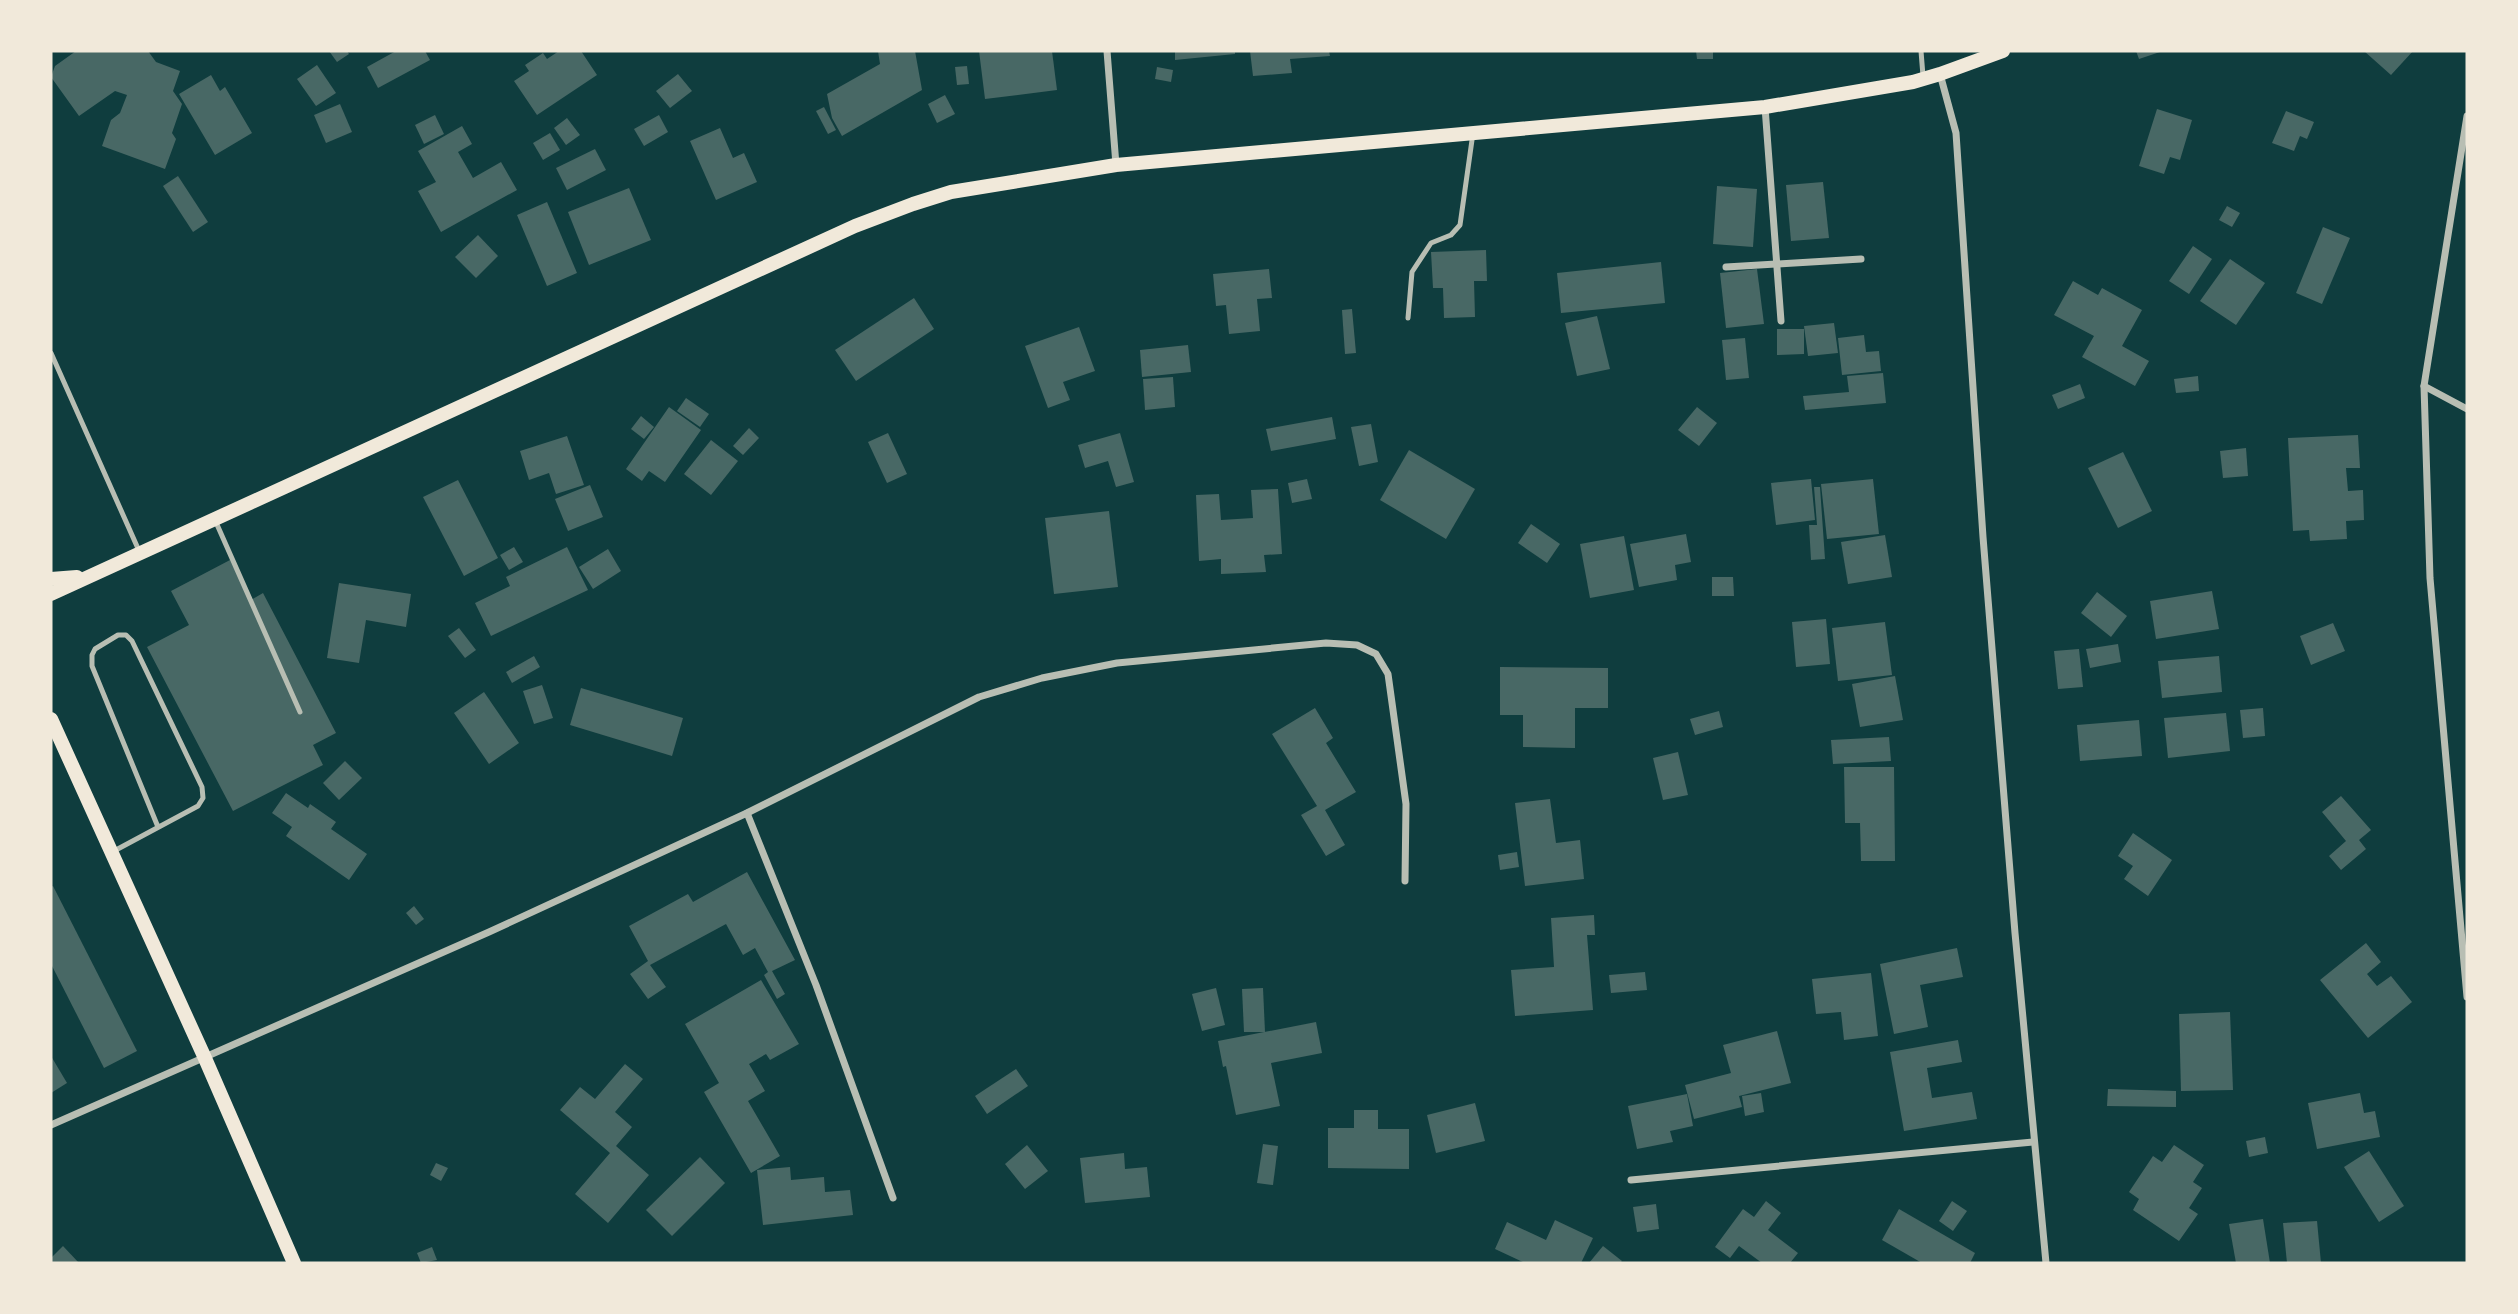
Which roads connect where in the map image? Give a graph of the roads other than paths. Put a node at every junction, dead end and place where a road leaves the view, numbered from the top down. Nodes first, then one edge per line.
1 (1107, 51) edge
2 (1922, 51) edge
3 (2003, 51) edge
4 (1940, 74) junction
5 (1923, 79) junction
6 (1765, 107) junction
7 (2467, 116) edge
8 (1473, 133) junction
9 (1116, 165) junction
10 (1861, 259) dead end
11 (1777, 265) junction
12 (1726, 267) dead end
13 (1408, 318) dead end
14 (1781, 321) dead end
15 (51, 353) edge
16 (2424, 386) junction
17 (2467, 409) edge
18 (215, 519) junction
19 (140, 553) junction
20 (54, 587) edge
21 (51, 603) edge
22 (300, 712) dead end
23 (51, 719) edge
24 (747, 813) junction
25 (158, 827) junction
26 (111, 852) junction
27 (1405, 881) dead end
28 (2465, 933) edge
29 (2467, 997) edge
30 (204, 1056) junction
31 (51, 1125) edge
32 (2033, 1142) junction
33 (1631, 1180) dead end
34 (893, 1198) dead end
35 (294, 1263) edge
36 (2046, 1263) edge

1 - 9 street
2 - 5 lane
3 - 4 main road
4 - 5 main road
4 - 32 street
5 - 6 main road
6 - 8 main road
6 - 11 street
7 - 16 street
8 - 9 main road
8 - 13 lane
9 - 18 main road
10 - 11 street
11 - 12 street
11 - 14 street
15 - 19 lane
16 - 17 street
16 - 28 street
18 - 19 main road
18 - 22 lane
19 - 20 main road
20 - 21 main road
23 - 26 main road
24 - 27 street
24 - 30 street
24 - 34 street
25 - 25 lane
25 - 26 lane
26 - 30 main road
28 - 29 street
30 - 31 street
30 - 35 main road
32 - 33 street
32 - 36 street

